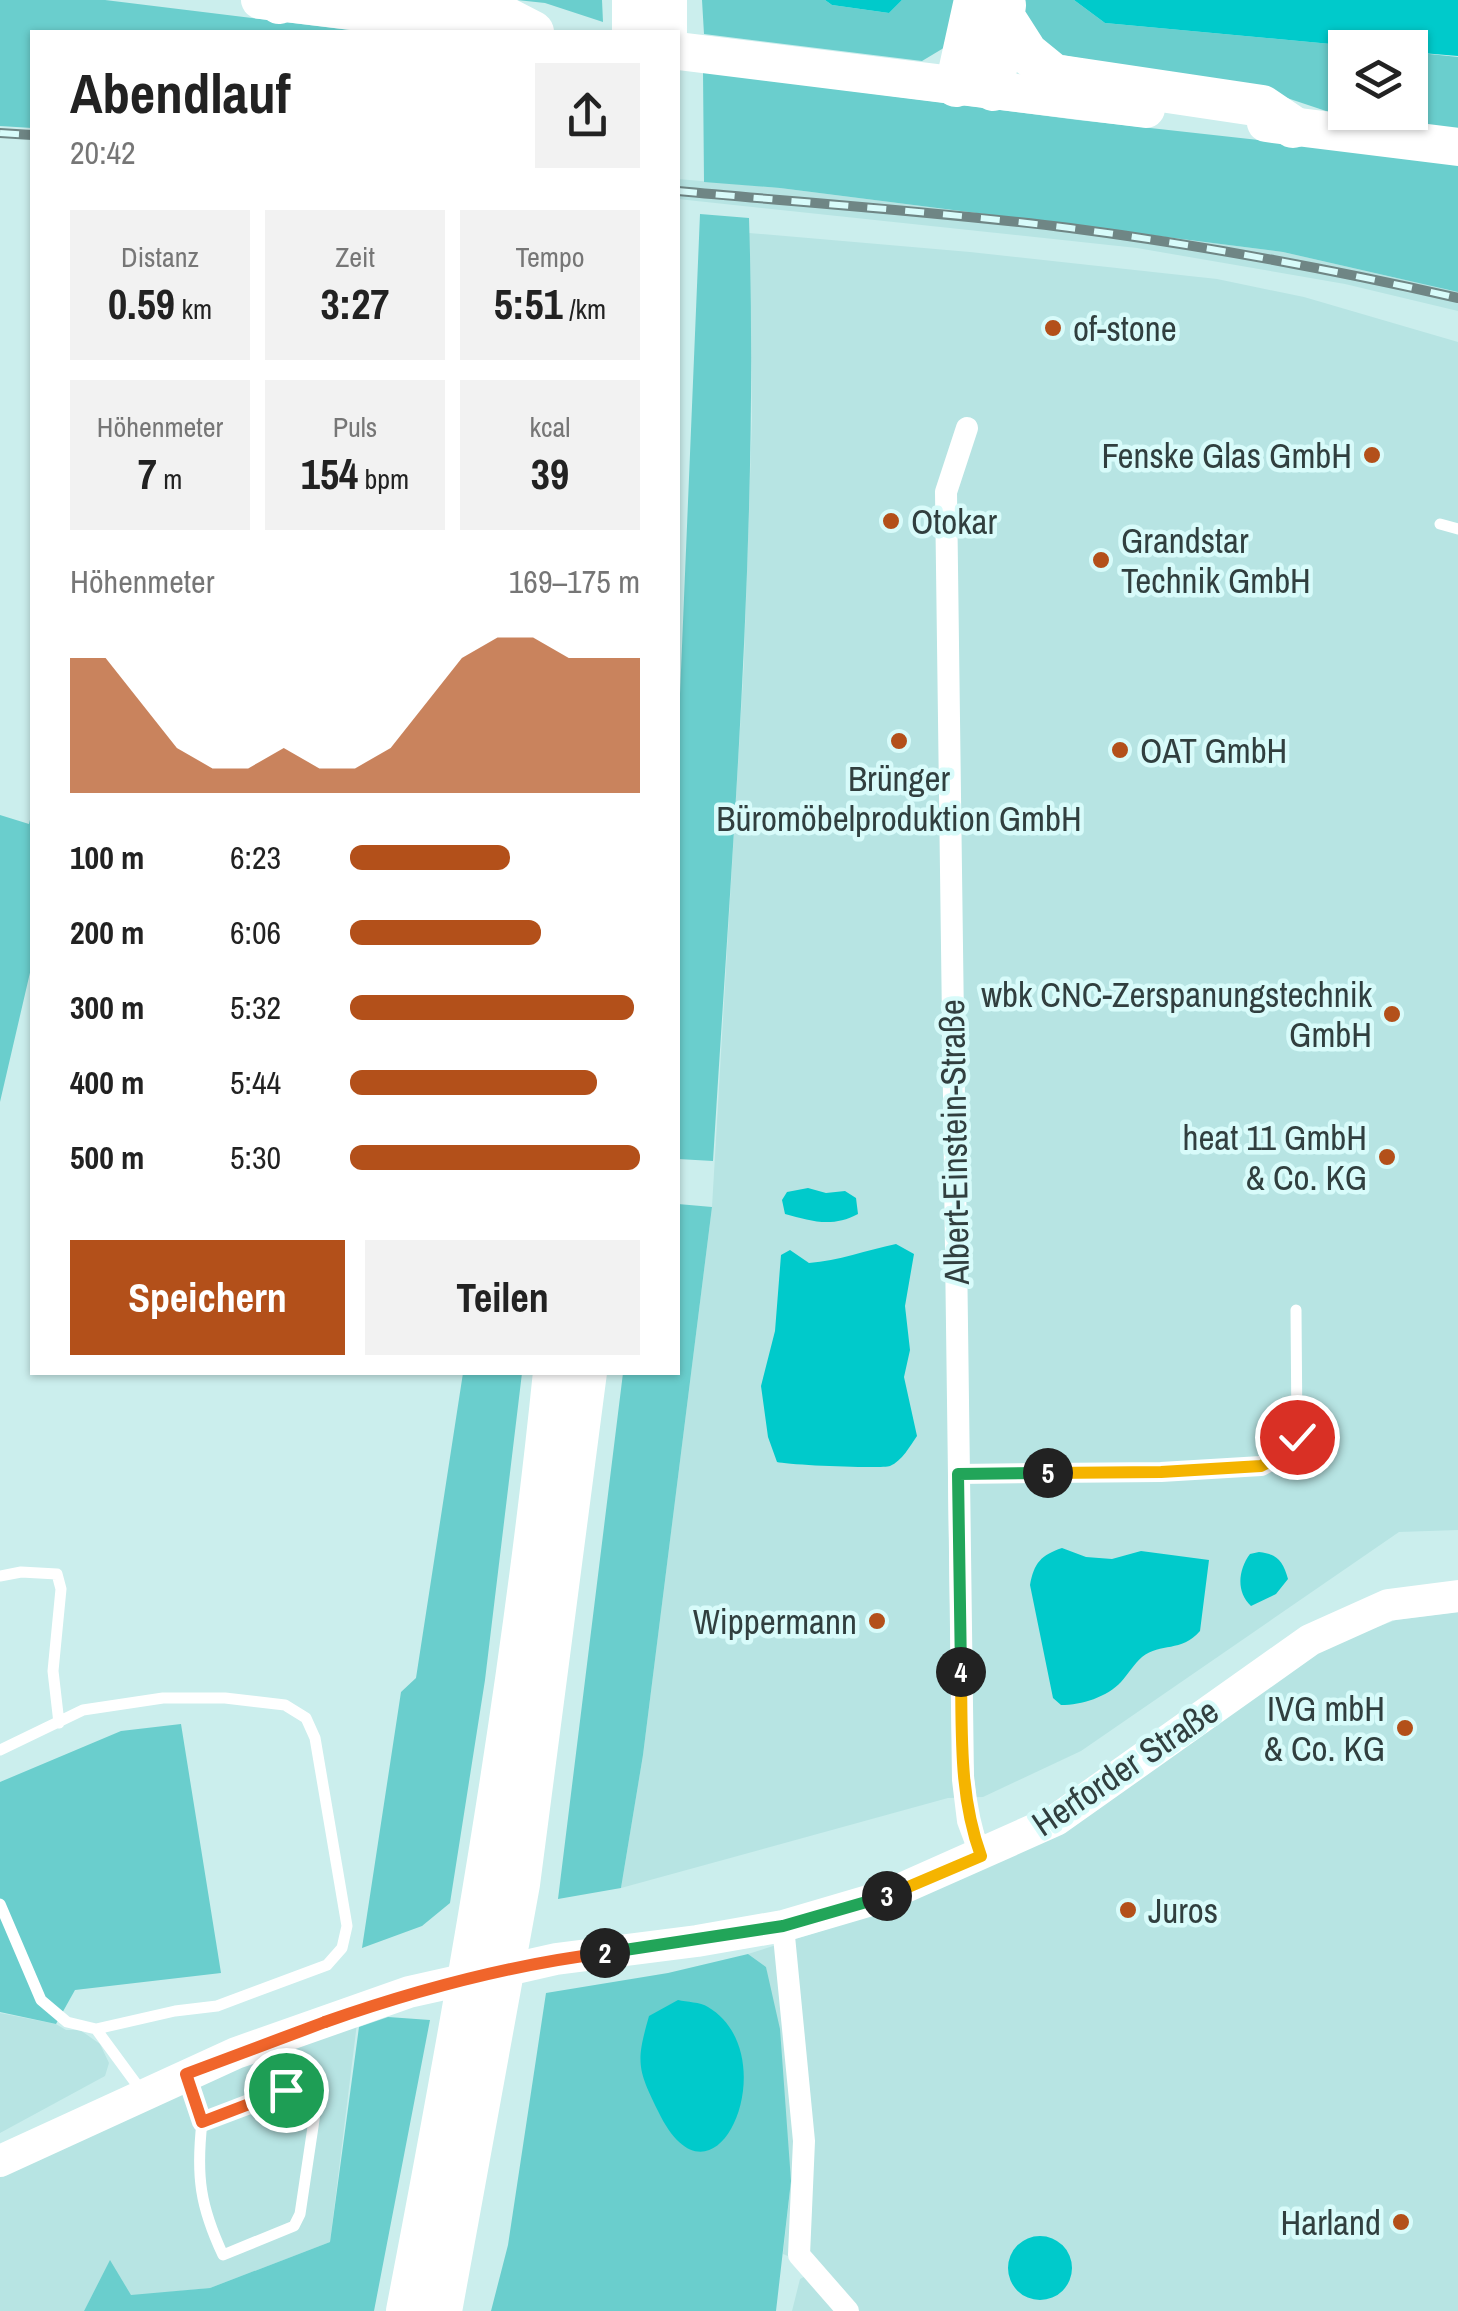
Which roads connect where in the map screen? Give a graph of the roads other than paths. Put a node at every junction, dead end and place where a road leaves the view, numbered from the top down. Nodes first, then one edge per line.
1 (432, 0) edge
2 (273, 1) edge
3 (995, 5) edge
4 (654, 24) edge
5 (517, 30) edge
6 (530, 30) edge
7 (974, 88) junction
8 (1293, 127) junction
9 (1458, 147) edge
10 (967, 428) dead end
11 (1440, 524) dead end
12 (1458, 528) edge
13 (1296, 1310) dead end
14 (554, 1375) edge
15 (586, 1375) edge
16 (958, 1474) junction
17 (0, 1576) edge
18 (1458, 1596) edge
19 (58, 1723) junction
20 (0, 1750) edge
21 (981, 1856) junction
22 (502, 1886) junction
23 (0, 1904) edge
24 (783, 1926) junction
25 (96, 2029) junction
26 (473, 2054) junction
27 (186, 2074) junction
28 (143, 2093) junction
29 (202, 2122) junction
30 (0, 2161) edge
31 (408, 2311) edge
32 (441, 2311) edge
33 (848, 2311) edge

1 - 6 highway
2 - 5 main road
3 - 7 highway
3 - 8 highway
4 - 7 main road
7 - 8 main road
8 - 9 main road
10 - 16 street, Albert-Einstein-Straße
11 - 12 lane
13 - 16 lane
14 - 22 highway
15 - 22 highway
16 - 21 street, Albert-Einstein-Straße
17 - 19 lane
18 - 21 street, Herforder Straße
19 - 20 lane
19 - 25 lane
21 - 24 street, Herforder Straße
22 - 26 highway
23 - 25 lane
24 - 27 street, Herforder Straße
24 - 33 street
25 - 28 lane
26 - 31 highway
26 - 32 highway
27 - 28 street, Herforder Straße
27 - 29 lane
28 - 30 street, Herforder Straße
29 - 29 lane

